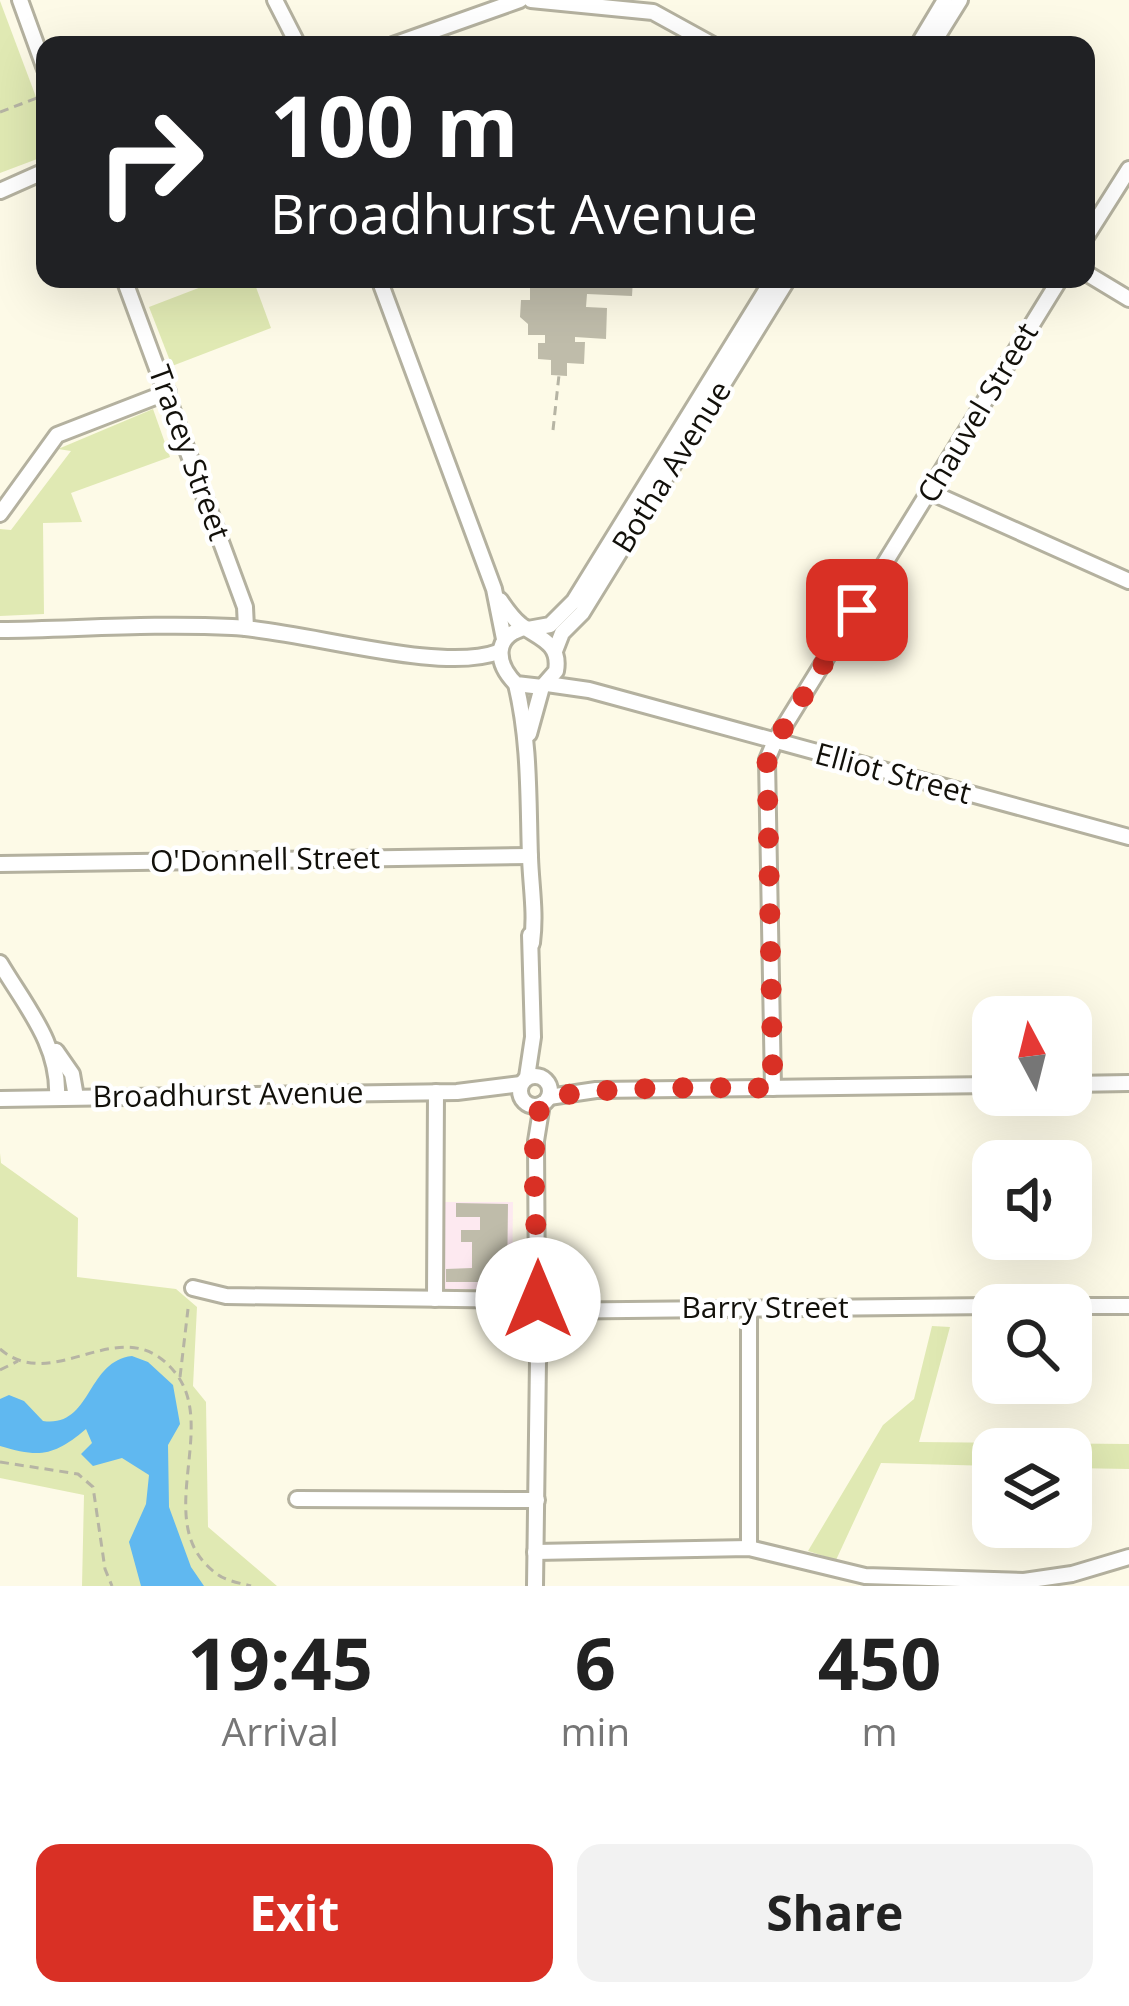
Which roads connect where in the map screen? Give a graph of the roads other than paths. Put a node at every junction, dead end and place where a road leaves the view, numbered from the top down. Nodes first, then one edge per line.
1 (20, 0) edge
2 (274, 0) edge
3 (520, 0) edge
4 (531, 0) edge
5 (945, 0) edge
6 (960, 0) edge
7 (667, 8) edge
8 (284, 23) junction
9 (285, 36) edge
10 (292, 36) edge
11 (418, 36) edge
12 (702, 36) edge
13 (923, 36) edge
14 (938, 36) edge
15 (36, 44) edge
16 (1129, 169) edge
17 (36, 177) edge
18 (0, 191) edge
19 (1095, 223) edge
20 (1095, 278) edge
21 (128, 288) edge
22 (382, 288) edge
23 (775, 288) edge
24 (1055, 288) edge
25 (1129, 299) edge
26 (168, 392) junction
27 (930, 493) junction
28 (0, 514) edge
29 (628, 527) junction
30 (1129, 581) edge
31 (494, 590) junction
32 (246, 628) junction
33 (526, 629) junction
34 (0, 630) edge
35 (501, 646) junction
36 (438, 657) junction
37 (556, 660) junction
38 (511, 679) junction
39 (544, 686) junction
40 (589, 690) junction
41 (528, 737) junction
42 (775, 742) junction
43 (1129, 837) edge
44 (530, 860) junction
45 (0, 864) edge
46 (0, 963) edge
47 (48, 1043) junction
48 (1129, 1083) edge
49 (1092, 1084) edge
50 (972, 1085) edge
51 (773, 1088) junction
52 (535, 1091) junction
53 (436, 1093) junction
54 (76, 1097) junction
55 (57, 1098) junction
56 (0, 1099) edge
57 (193, 1288) dead end
58 (435, 1299) junction
59 (537, 1306) junction
60 (972, 1306) edge
61 (1092, 1306) edge
62 (1129, 1306) edge
63 (749, 1310) junction
64 (297, 1499) dead end
65 (537, 1500) junction
66 (749, 1548) junction
67 (536, 1552) junction
68 (1129, 1557) edge
69 (535, 1586) edge

1 - 15 street
2 - 8 street
3 - 11 street
4 - 7 street
5 - 13 street
6 - 14 street
7 - 12 street
8 - 9 street
8 - 10 street
16 - 19 street
17 - 18 street
20 - 25 street
21 - 26 street, Tracey Street
22 - 31 street
23 - 29 street, Botha Avenue
24 - 27 street, Chauvel Street
26 - 28 street
26 - 32 street, Tracey Street
27 - 30 street
27 - 42 street, Chauvel Street
29 - 33 street, Botha Avenue
29 - 37 street, Botha Avenue
31 - 33 street
31 - 35 street
32 - 34 street
32 - 36 street
33 - 35 street
33 - 37 street
35 - 36 street
35 - 38 street
36 - 38 street
37 - 39 street
37 - 40 street, Elliot Street
38 - 39 street
38 - 41 street
39 - 40 street, Elliot Street
39 - 41 street
40 - 42 street, Elliot Street
41 - 44 street
42 - 43 street, Elliot Street
42 - 51 street, Chauvel Street
44 - 45 street, O'Donnell Street
44 - 52 street
46 - 47 street
47 - 54 street
47 - 55 street
48 - 49 street
50 - 51 street, Broadhurst Avenue
51 - 52 street, Broadhurst Avenue
52 - 53 street, Broadhurst Avenue
52 - 59 street
53 - 54 street, Broadhurst Avenue
53 - 58 street
54 - 55 street, Broadhurst Avenue
55 - 56 street, Broadhurst Avenue
57 - 58 street, Barry Street
58 - 59 street, Barry Street
59 - 63 street, Barry Street
59 - 65 street
60 - 63 street, Barry Street
61 - 62 street
63 - 66 street
64 - 65 street
65 - 67 street
66 - 67 street
66 - 68 street
67 - 69 street

